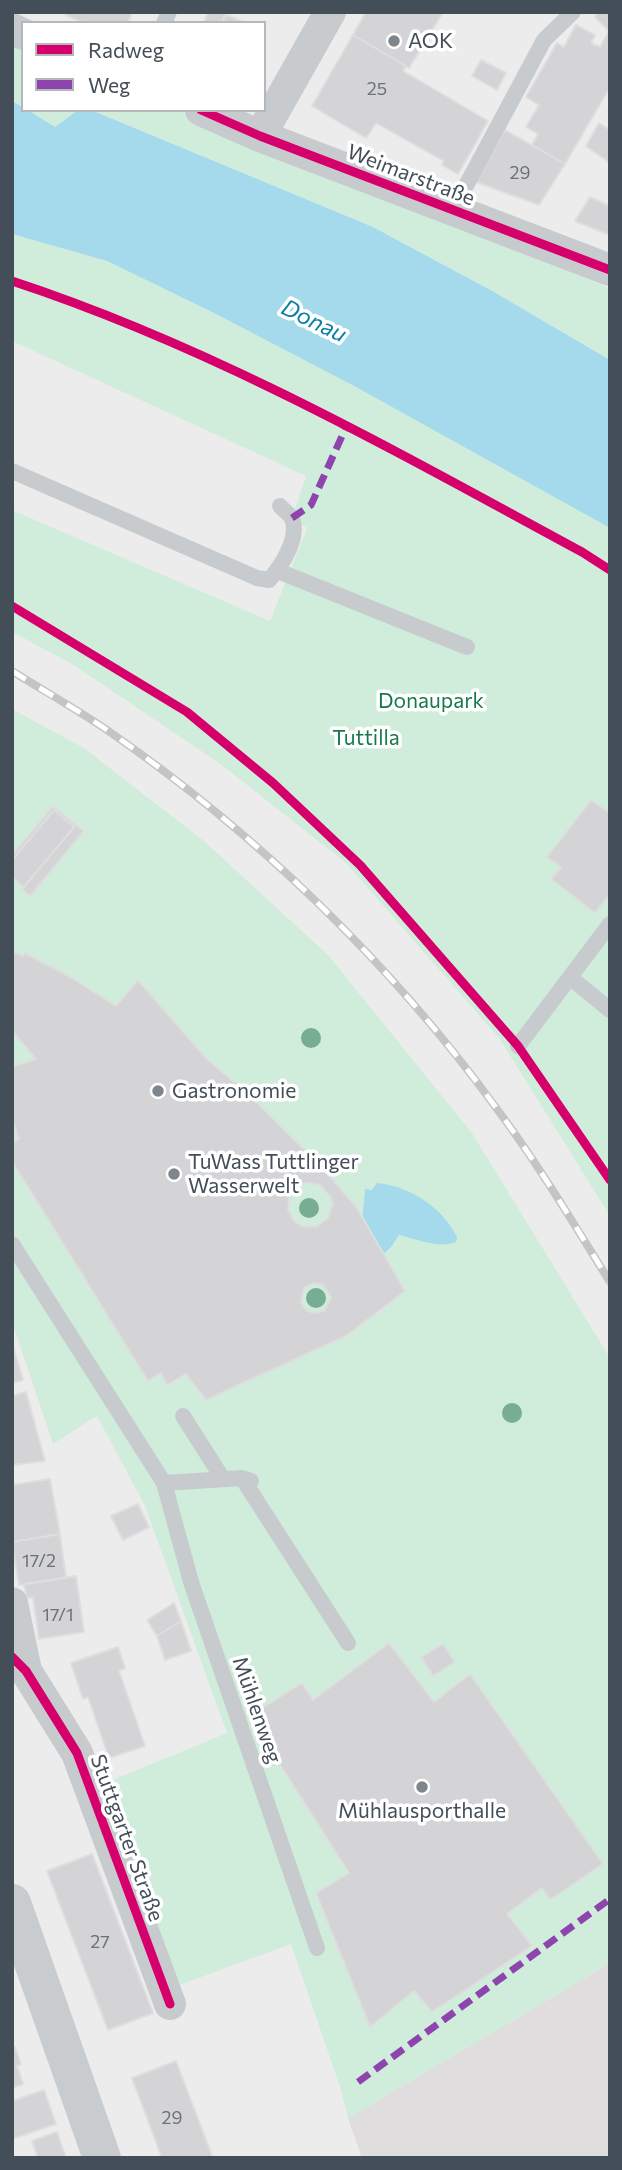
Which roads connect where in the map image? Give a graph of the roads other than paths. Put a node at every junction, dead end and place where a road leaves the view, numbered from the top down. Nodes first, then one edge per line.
1 (330, 12) edge
2 (573, 12) edge
3 (206, 112) edge
4 (260, 136) junction
5 (453, 210) junction
6 (610, 270) edge
7 (12, 471) edge
8 (280, 506) dead end
9 (278, 571) junction
10 (467, 647) dead end
11 (610, 924) edge
12 (571, 978) junction
13 (610, 1010) edge
14 (518, 1046) dead end
15 (12, 1244) edge
16 (183, 1416) dead end
17 (223, 1479) junction
18 (164, 1483) junction
19 (12, 1603) edge
20 (348, 1643) dead end
21 (19, 1664) edge
22 (12, 1903) edge
23 (317, 1948) dead end
24 (170, 2004) dead end
25 (103, 2158) edge

1 - 4 street
2 - 5 lane
3 - 4 street, Weimarstraße
4 - 5 street, Weimarstraße
5 - 6 street, Weimarstraße
7 - 9 lane
8 - 9 lane
9 - 10 lane
11 - 12 lane
12 - 13 lane
12 - 14 lane
15 - 18 lane, Mühlenweg
16 - 17 lane
17 - 18 lane
17 - 20 lane
18 - 23 lane, Mühlenweg
19 - 21 street, Stuttgarter Straße
21 - 24 street, Stuttgarter Straße
22 - 25 main road

